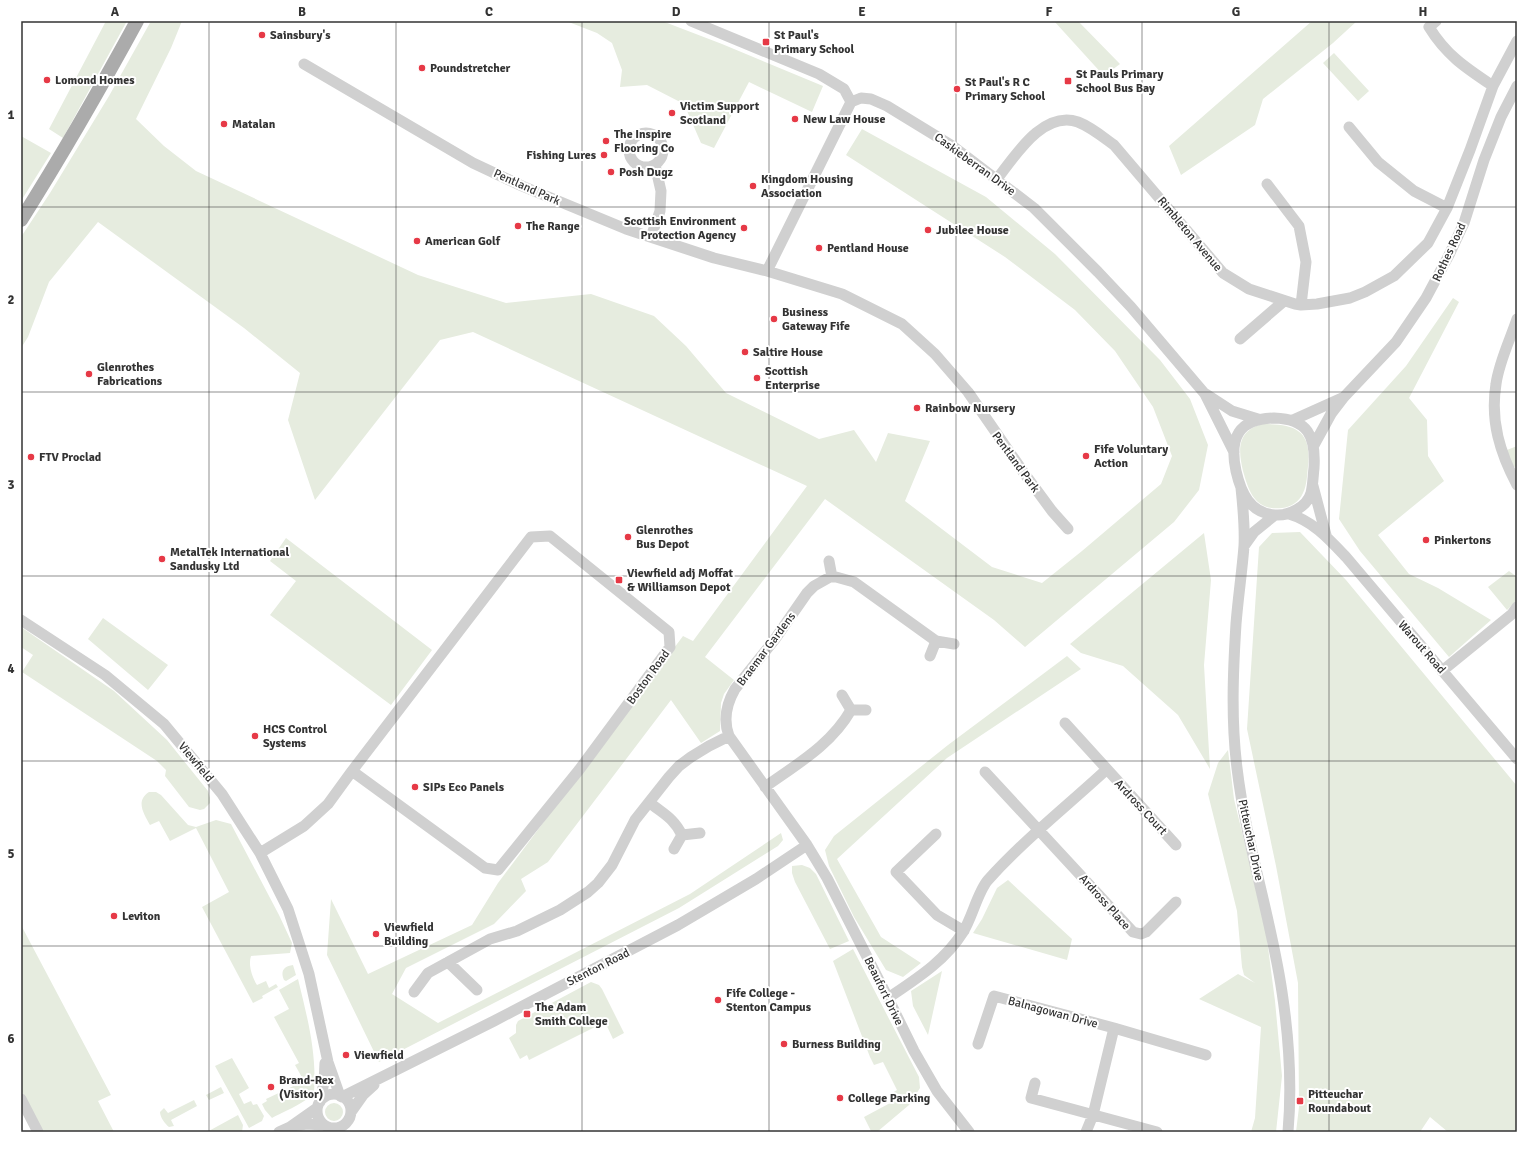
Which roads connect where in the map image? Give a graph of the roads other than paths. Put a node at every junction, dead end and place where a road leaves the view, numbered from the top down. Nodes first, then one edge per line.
1 (137, 21) edge
2 (691, 21) edge
3 (1436, 21) edge
4 (1517, 41) edge
5 (304, 64) dead end
6 (1493, 86) junction
7 (1517, 86) edge
8 (851, 102) junction
9 (1349, 127) dead end
10 (655, 165) dead end
11 (997, 179) junction
12 (1267, 184) dead end
13 (1447, 208) junction
14 (21, 220) edge
15 (651, 237) junction
16 (767, 271) junction
17 (1284, 301) junction
18 (1301, 305) junction
19 (1517, 319) edge
20 (1515, 331) edge
21 (1240, 339) dead end
22 (1205, 394) junction
23 (1344, 397) junction
24 (1258, 419) junction
25 (1293, 420) junction
26 (1314, 445) junction
27 (1234, 452) junction
28 (1312, 484) junction
29 (1517, 485) edge
30 (1241, 488) junction
31 (1289, 514) junction
32 (1275, 515) junction
33 (1068, 529) dead end
34 (1326, 535) junction
35 (1244, 546) junction
36 (829, 560) dead end
37 (832, 577) junction
38 (1515, 613) edge
39 (21, 620) edge
40 (936, 641) junction
41 (954, 644) dead end
42 (930, 656) dead end
43 (1442, 671) junction
44 (842, 695) dead end
45 (851, 710) junction
46 (866, 710) dead end
47 (1065, 723) dead end
48 (729, 736) junction
49 (1517, 759) edge
50 (1106, 770) junction
51 (352, 771) junction
52 (984, 772) dead end
53 (765, 787) junction
54 (649, 802) junction
55 (1040, 830) junction
56 (700, 833) dead end
57 (936, 834) dead end
58 (682, 835) junction
59 (807, 845) junction
60 (1176, 845) dead end
61 (674, 849) dead end
62 (260, 853) junction
63 (1176, 902) dead end
64 (964, 931) junction
65 (448, 962) junction
66 (477, 990) dead end
67 (414, 992) dead end
68 (888, 998) junction
69 (1114, 1028) junction
70 (978, 1044) dead end
71 (326, 1054) junction
72 (1206, 1055) dead end
73 (382, 1078) junction
74 (1035, 1082) dead end
75 (341, 1096) junction
76 (21, 1100) edge
77 (319, 1105) junction
78 (1093, 1115) junction
79 (350, 1116) junction
80 (290, 1127) junction
81 (327, 1128) edge
82 (38, 1132) edge
83 (279, 1132) edge
84 (344, 1132) edge
85 (969, 1132) edge
86 (1086, 1132) edge
87 (1157, 1132) edge
88 (1288, 1132) edge

1 - 14 main road
2 - 8 street
3 - 6 street
4 - 6 street, Rimbleton Avenue
5 - 15 street, Pentland Park
6 - 13 street, Rimbleton Avenue
7 - 23 street, Rothes Road
8 - 11 street, Caskieberran Drive
8 - 16 street
9 - 13 street
10 - 15 street
11 - 17 street, Rimbleton Avenue
11 - 22 street, Caskieberran Drive
12 - 18 street
13 - 18 street, Rimbleton Avenue
15 - 16 street, Pentland Park
16 - 33 street, Pentland Park
17 - 18 street, Rimbleton Avenue
17 - 21 street
19 - 20 street
20 - 29 street
22 - 24 street, Caskieberran Drive
22 - 27 street, Caskieberran Drive
23 - 25 street
23 - 26 street, Rothes Road
24 - 25 street
24 - 27 street
25 - 26 street
26 - 28 street
27 - 30 street
28 - 31 street
28 - 34 street
30 - 32 street
30 - 35 street, Pitteuchar Drive
31 - 32 street
31 - 34 street
32 - 35 street
34 - 43 street, Warout Road
35 - 88 street, Pitteuchar Drive
36 - 37 street
37 - 40 street
37 - 48 street, Braemar Gardens
38 - 43 street
39 - 62 street, Viewfield
40 - 41 street
40 - 42 street
43 - 49 street, Warout Road
44 - 45 street
45 - 46 street
45 - 53 street
47 - 50 street
48 - 53 street, Braemar Gardens
48 - 54 street
50 - 55 street
50 - 60 street, Ardross Court
51 - 51 street, Boston Road
51 - 62 street, Boston Road
52 - 55 street, Ardross Place
53 - 59 street, Braemar Gardens
54 - 58 street
54 - 65 street
55 - 63 street, Ardross Place
55 - 64 street
56 - 58 street
57 - 64 street
58 - 61 street
59 - 68 street, Beaufort Drive
59 - 73 street, Stenton Road
62 - 71 street, Viewfield
64 - 68 street
65 - 66 street
65 - 67 street
68 - 85 street, Beaufort Drive
69 - 70 street, Balnagowan Drive
69 - 72 street, Balnagowan Drive
69 - 78 street, Balnagowan Drive
71 - 75 street, Viewfield
71 - 77 street, Viewfield
73 - 75 street, Stenton Road
73 - 79 street, Stenton Road
74 - 78 street
75 - 77 street
75 - 79 street
76 - 82 street
77 - 80 street
77 - 81 street
78 - 86 street, Balnagowan Drive
78 - 87 street
79 - 81 street
79 - 84 street
80 - 81 street
80 - 83 street

